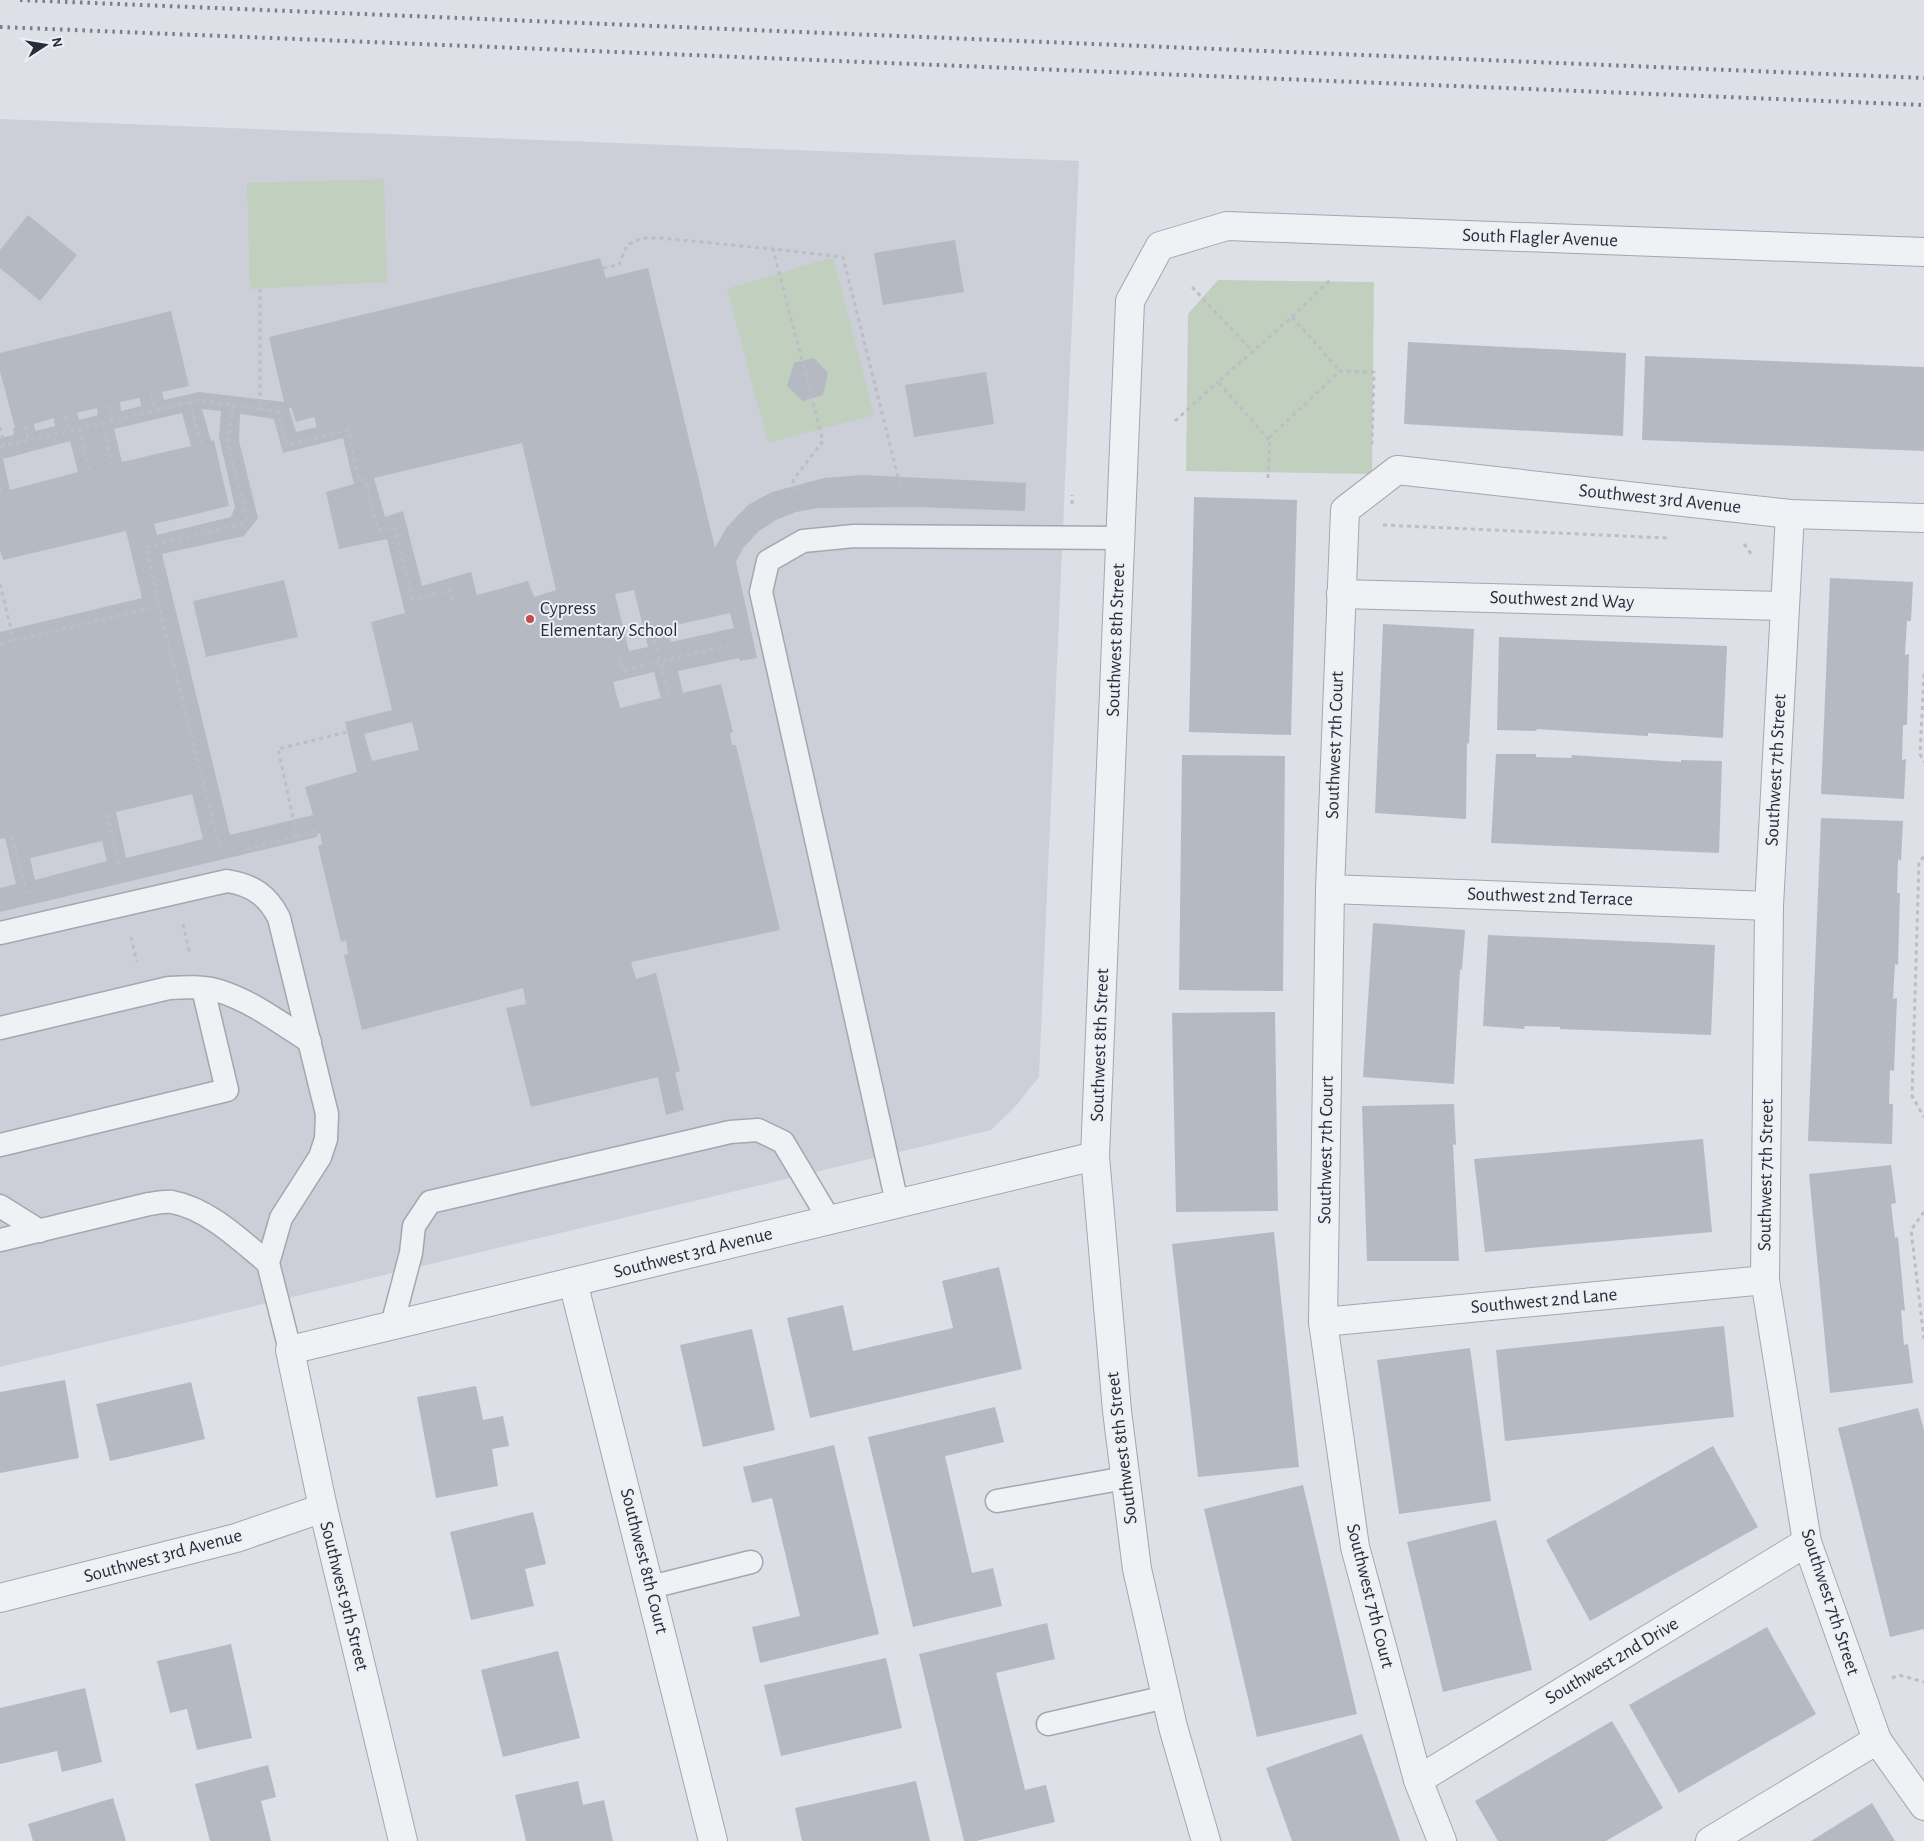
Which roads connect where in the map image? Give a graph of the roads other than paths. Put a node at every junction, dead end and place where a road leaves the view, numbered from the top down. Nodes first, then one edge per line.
1 (1160, 246) joint
2 (1924, 252) edge
3 (1397, 470) joint
4 (1790, 514) junction
5 (1924, 518) edge
6 (1120, 538) junction
7 (1341, 594) junction
8 (1784, 606) junction
9 (1330, 889) junction
10 (1769, 906) junction
11 (0, 933) edge
12 (201, 988) junction
13 (0, 1028) edge
14 (310, 1042) junction
15 (0, 1145) edge
16 (1095, 1156) junction
17 (896, 1203) junction
18 (0, 1206) edge
19 (829, 1219) junction
20 (40, 1231) junction
21 (0, 1240) edge
22 (268, 1263) junction
23 (1765, 1280) junction
24 (573, 1282) junction
25 (1324, 1322) junction
26 (392, 1325) junction
27 (290, 1350) junction
28 (1125, 1478) junction
29 (997, 1501) dead end
30 (323, 1508) junction
31 (1807, 1542) junction
32 (751, 1562) dead end
33 (651, 1587) junction
34 (0, 1598) edge
35 (1166, 1697) junction
36 (1048, 1724) dead end
37 (1877, 1740) junction
38 (1418, 1780) junction
39 (1924, 1806) edge
40 (403, 1841) edge
41 (713, 1841) edge
42 (1206, 1841) edge
43 (1442, 1841) edge
44 (1710, 1841) edge

1 - 2 street, South Flagler Avenue
1 - 6 street, Southwest 8th Street
3 - 4 street, Southwest 3rd Avenue
3 - 7 street, Southwest 7th Court
4 - 5 street, Southwest 3rd Avenue
4 - 8 street, Southwest 7th Street
6 - 16 street, Southwest 8th Street
6 - 17 lane
7 - 8 street, Southwest 2nd Way
7 - 9 street, Southwest 7th Court
8 - 10 street, Southwest 7th Street
9 - 10 street, Southwest 2nd Terrace
9 - 25 street, Southwest 7th Court
10 - 23 street, Southwest 7th Street
11 - 14 lane
12 - 13 lane
12 - 14 lane
12 - 15 lane
14 - 22 lane
16 - 17 street, Southwest 3rd Avenue
16 - 28 street, Southwest 8th Street
17 - 19 street, Southwest 3rd Avenue
18 - 20 lane
19 - 24 street, Southwest 3rd Avenue
19 - 26 lane
20 - 21 lane
20 - 22 lane
22 - 27 lane
23 - 25 street, Southwest 2nd Lane
23 - 31 street, Southwest 7th Street
24 - 26 street, Southwest 3rd Avenue
24 - 33 street, Southwest 8th Court
25 - 38 street, Southwest 7th Court
26 - 27 street, Southwest 3rd Avenue
27 - 30 street, Southwest 9th Street
28 - 29 lane
28 - 35 street, Southwest 8th Street
30 - 34 street, Southwest 3rd Avenue
30 - 40 street, Southwest 9th Street
31 - 37 street, Southwest 7th Street
31 - 38 street, Southwest 2nd Drive
32 - 33 lane
33 - 41 street, Southwest 8th Court
35 - 36 lane
35 - 42 street, Southwest 8th Street
37 - 39 street, Southwest 7th Street
37 - 44 street
38 - 43 street, Southwest 7th Court

